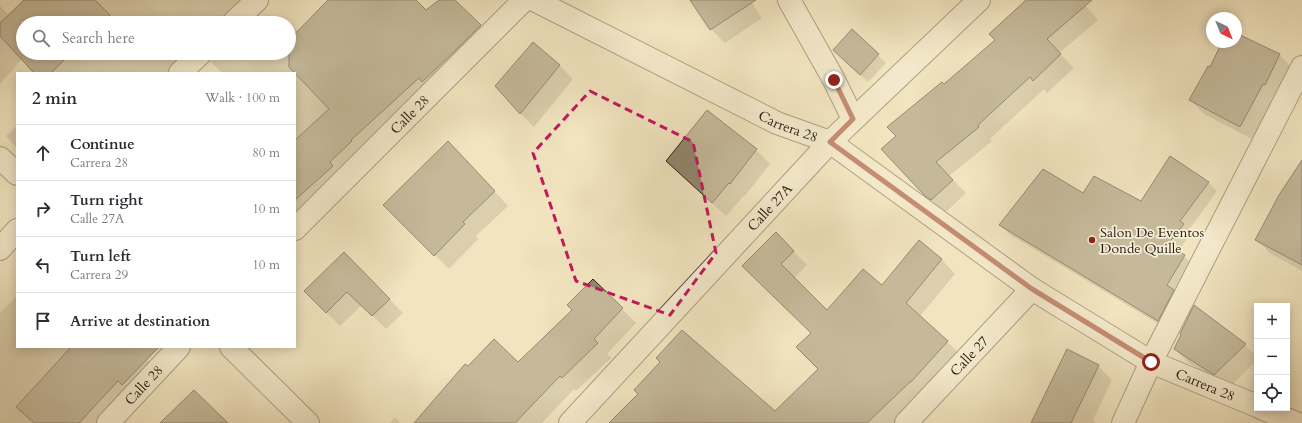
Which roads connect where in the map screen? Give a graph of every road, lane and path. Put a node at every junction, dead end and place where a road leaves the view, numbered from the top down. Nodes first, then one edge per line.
1 (257, 0) edge
2 (524, 0) edge
3 (534, 0) edge
4 (789, 0) edge
5 (979, 0) edge
6 (240, 16) edge
7 (194, 60) edge
8 (1302, 67) edge
9 (181, 72) edge
10 (853, 119) junction
11 (830, 142) junction
12 (0, 158) edge
13 (16, 173) edge
14 (296, 228) edge
15 (16, 231) edge
16 (0, 249) edge
17 (1032, 289) junction
18 (178, 348) edge
19 (232, 348) edge
20 (1151, 362) junction
21 (1254, 405) edge
22 (1268, 411) edge
23 (108, 423) edge
24 (308, 423) edge
25 (570, 423) edge
26 (906, 423) edge
27 (1123, 423) edge
28 (1296, 423) edge

1 - 6 street
2 - 14 street, Calle 28
3 - 11 street, Carrera 28
4 - 10 street
5 - 10 street, Calle 27A
7 - 9 street
8 - 20 street
10 - 11 street, Calle 27A
11 - 17 street, Carrera 28
11 - 25 street, Calle 27A
12 - 13 street
15 - 16 street
17 - 20 street, Carrera 28
17 - 26 street, Calle 27
18 - 23 street, Calle 28
19 - 24 street
20 - 21 street, Carrera 28
20 - 27 street
22 - 28 street

